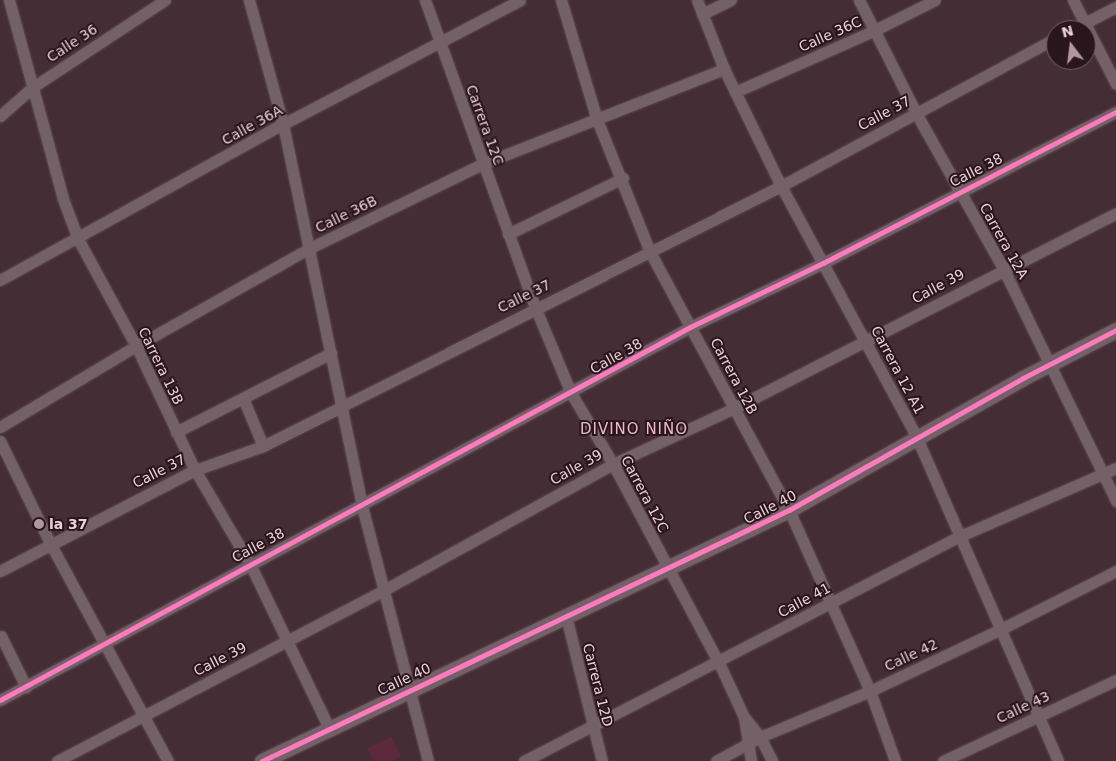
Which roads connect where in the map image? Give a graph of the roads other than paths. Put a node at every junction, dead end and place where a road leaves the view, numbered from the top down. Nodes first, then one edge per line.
1 (9, 0) edge
2 (165, 0) edge
3 (249, 0) edge
4 (425, 0) edge
5 (520, 0) edge
6 (561, 0) edge
7 (697, 0) edge
8 (731, 0) edge
9 (859, 0) edge
10 (935, 0) edge
11 (1073, 0) edge
12 (1116, 7) edge
13 (702, 14) junction
14 (1083, 20) edge
15 (1091, 20) edge
16 (873, 31) junction
17 (1046, 43) edge
18 (439, 44) junction
19 (1096, 45) edge
20 (724, 68) junction
21 (1116, 84) edge
22 (33, 86) junction
23 (735, 92) junction
24 (1116, 112) edge
25 (916, 113) junction
26 (0, 116) edge
27 (596, 116) junction
28 (283, 124) junction
29 (484, 163) junction
30 (623, 178) junction
31 (781, 186) junction
32 (958, 191) junction
33 (1116, 213) edge
34 (508, 234) junction
35 (78, 239) junction
36 (310, 248) junction
37 (650, 252) junction
38 (823, 263) junction
39 (1003, 268) junction
40 (0, 280) edge
41 (535, 307) junction
42 (690, 327) junction
43 (1116, 330) edge
44 (865, 342) junction
45 (136, 346) junction
46 (331, 353) junction
47 (1051, 364) junction
48 (571, 393) junction
49 (243, 398) junction
50 (341, 406) junction
51 (734, 408) junction
52 (0, 427) edge
53 (176, 432) junction
54 (917, 438) junction
55 (0, 441) edge
56 (263, 446) junction
57 (613, 464) junction
58 (1116, 468) edge
59 (195, 470) junction
60 (1102, 474) junction
61 (1116, 501) edge
62 (362, 506) junction
63 (789, 510) junction
64 (958, 537) junction
65 (50, 543) junction
66 (251, 566) junction
67 (669, 570) junction
68 (0, 571) edge
69 (1116, 571) edge
70 (384, 590) junction
71 (830, 604) junction
72 (566, 616) junction
73 (1001, 629) junction
74 (1, 636) edge
75 (287, 641) junction
76 (106, 645) junction
77 (719, 663) junction
78 (1116, 680) edge
79 (26, 687) junction
80 (410, 688) junction
81 (870, 691) junction
82 (0, 700) edge
83 (143, 715) junction
84 (1039, 716) junction
85 (744, 717) junction
86 (592, 726) junction
87 (329, 728) junction
88 (760, 737) junction
89 (746, 745) junction
90 (57, 761) edge
91 (168, 761) edge
92 (262, 761) edge
93 (428, 761) edge
94 (524, 761) edge
95 (602, 761) edge
96 (716, 761) edge
97 (751, 761) edge
98 (772, 761) edge
99 (895, 761) edge
100 (943, 761) edge
101 (1058, 761) edge

1 - 22 street, Carrera 13B
2 - 22 street, Calle 36
3 - 28 street
4 - 18 street, Carrera 12C
5 - 18 street, Calle 36A
6 - 27 street, Carrera 12B
7 - 13 street, Carrera 12 A1
8 - 13 street
9 - 16 street, Carrera 12A
10 - 16 street, Calle 36C
11 - 14 street
12 - 15 street
13 - 20 street, Carrera 12 A1
16 - 23 street, Calle 36C
16 - 25 street, Carrera 12A
17 - 25 street, Calle 37
18 - 28 street, Calle 36A
18 - 29 street, Carrera 12C
19 - 21 street
20 - 23 street, Carrera 12 A1
20 - 27 street, Calle 36B
22 - 26 street, Calle 36
22 - 35 street, Carrera 13B
23 - 31 street, Carrera 12 A1
24 - 32 street, Calle 38
25 - 31 street, Calle 37
25 - 32 street, Carrera 12A
27 - 29 street, Calle 36B
27 - 30 street, Carrera 12B
28 - 35 street, Calle 36A
28 - 36 street
29 - 34 street, Carrera 12C
29 - 36 street, Calle 36B
30 - 34 street
30 - 37 street, Carrera 12B
31 - 37 street, Calle 37
31 - 38 street, Carrera 12 A1
32 - 38 street, Calle 38
32 - 39 street, Carrera 12A
33 - 39 street, Calle 39
34 - 41 street, Carrera 12C
35 - 40 street, Calle 36A
35 - 45 street, Carrera 13B
36 - 45 street, Calle 36B
36 - 46 street
37 - 41 street, Calle 37
37 - 42 street, Carrera 12B
38 - 42 street, Calle 38
38 - 44 street, Carrera 12 A1
39 - 44 street, Calle 39
39 - 47 street, Carrera 12A
41 - 48 street, Carrera 12C
41 - 50 street, Calle 37
42 - 48 street, Calle 38
42 - 51 street, Carrera 12B
43 - 47 street, Calle 40
44 - 51 street, Calle 39
44 - 54 street, Carrera 12 A1
45 - 52 street, Calle 36B
45 - 53 street, Carrera 13B
46 - 49 street
46 - 50 street
47 - 54 street, Calle 40
47 - 60 street, Carrera 12A
48 - 57 street, Carrera 12C
48 - 62 street, Calle 38
49 - 53 street
49 - 56 street
50 - 56 street, Calle 37
50 - 62 street
51 - 57 street, Calle 39
51 - 63 street, Carrera 12B
53 - 59 street, Carrera 13B
54 - 63 street, Calle 40
54 - 64 street, Carrera 12 A1
55 - 65 street
56 - 59 street, Calle 37
57 - 67 street, Carrera 12C
57 - 70 street, Calle 39
58 - 60 street, Calle 41
59 - 65 street, Calle 37
59 - 66 street, Carrera 13B
60 - 61 street, Carrera 12A
60 - 64 street, Calle 41
62 - 66 street, Calle 38
62 - 70 street
63 - 67 street, Calle 40
63 - 71 street, Carrera 12B
64 - 71 street, Calle 41
64 - 73 street, Carrera 12 A1
65 - 68 street, Calle 37
65 - 76 street
66 - 75 street, Carrera 13B
66 - 76 street, Calle 38
67 - 72 street, Calle 40
67 - 77 street, Carrera 12C
69 - 73 street, Calle 42
70 - 75 street, Calle 39
70 - 80 street
71 - 77 street, Calle 41
71 - 81 street, Carrera 12B
72 - 80 street, Calle 40
72 - 86 street, Carrera 12D
73 - 81 street, Calle 42
73 - 84 street, Carrera 12 A1
74 - 79 street
75 - 83 street, Calle 39
75 - 87 street, Carrera 13B
76 - 79 street, Calle 38
76 - 83 street
77 - 85 street, Carrera 12C
77 - 86 street, Calle 41
78 - 84 street, Calle 43
79 - 82 street, Calle 38
80 - 87 street, Calle 40
80 - 93 street
81 - 88 street, Calle 42
81 - 99 street, Carrera 12B
83 - 90 street, Calle 39
83 - 91 street
84 - 100 street, Calle 43
84 - 101 street, Carrera 12 A1
85 - 88 street, Carrera 12C
85 - 89 street, Carrera 12C
86 - 94 street, Calle 41
86 - 95 street, Carrera 12D
87 - 92 street, Calle 40
88 - 89 street, Calle 42
88 - 98 street, Carrera 12C
89 - 96 street, Calle 42
89 - 97 street, Carrera 12C

